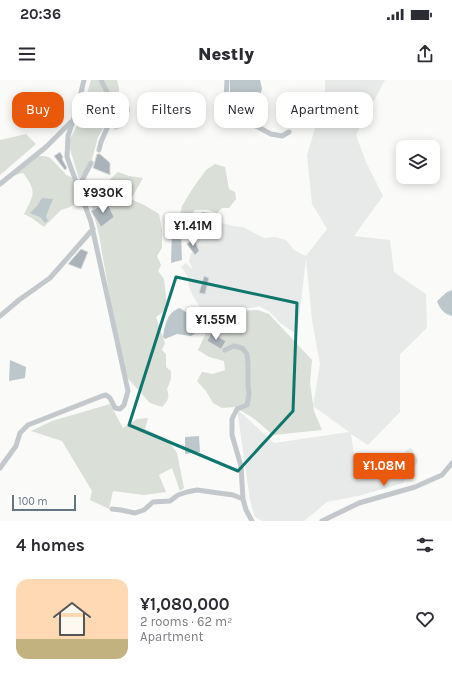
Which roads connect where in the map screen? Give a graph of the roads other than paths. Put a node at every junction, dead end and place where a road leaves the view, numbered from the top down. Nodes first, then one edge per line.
1 (84, 80) edge
2 (101, 80) edge
3 (226, 80) edge
4 (81, 92) edge
5 (72, 121) joint
6 (289, 132) dead end
7 (99, 150) dead end
8 (91, 163) dead end
9 (0, 184) edge
10 (78, 188) junction
11 (93, 229) junction
12 (0, 316) edge
13 (226, 350) dead end
14 (452, 463) edge
15 (0, 468) edge
16 (243, 499) junction
17 (112, 509) dead end
18 (252, 521) edge
19 (322, 521) edge

1 - 4 street
2 - 7 street
3 - 6 street
5 - 9 street
5 - 10 street
8 - 10 street
10 - 11 street
11 - 12 street
11 - 15 street
13 - 16 street
14 - 19 street
16 - 17 street
16 - 18 street

